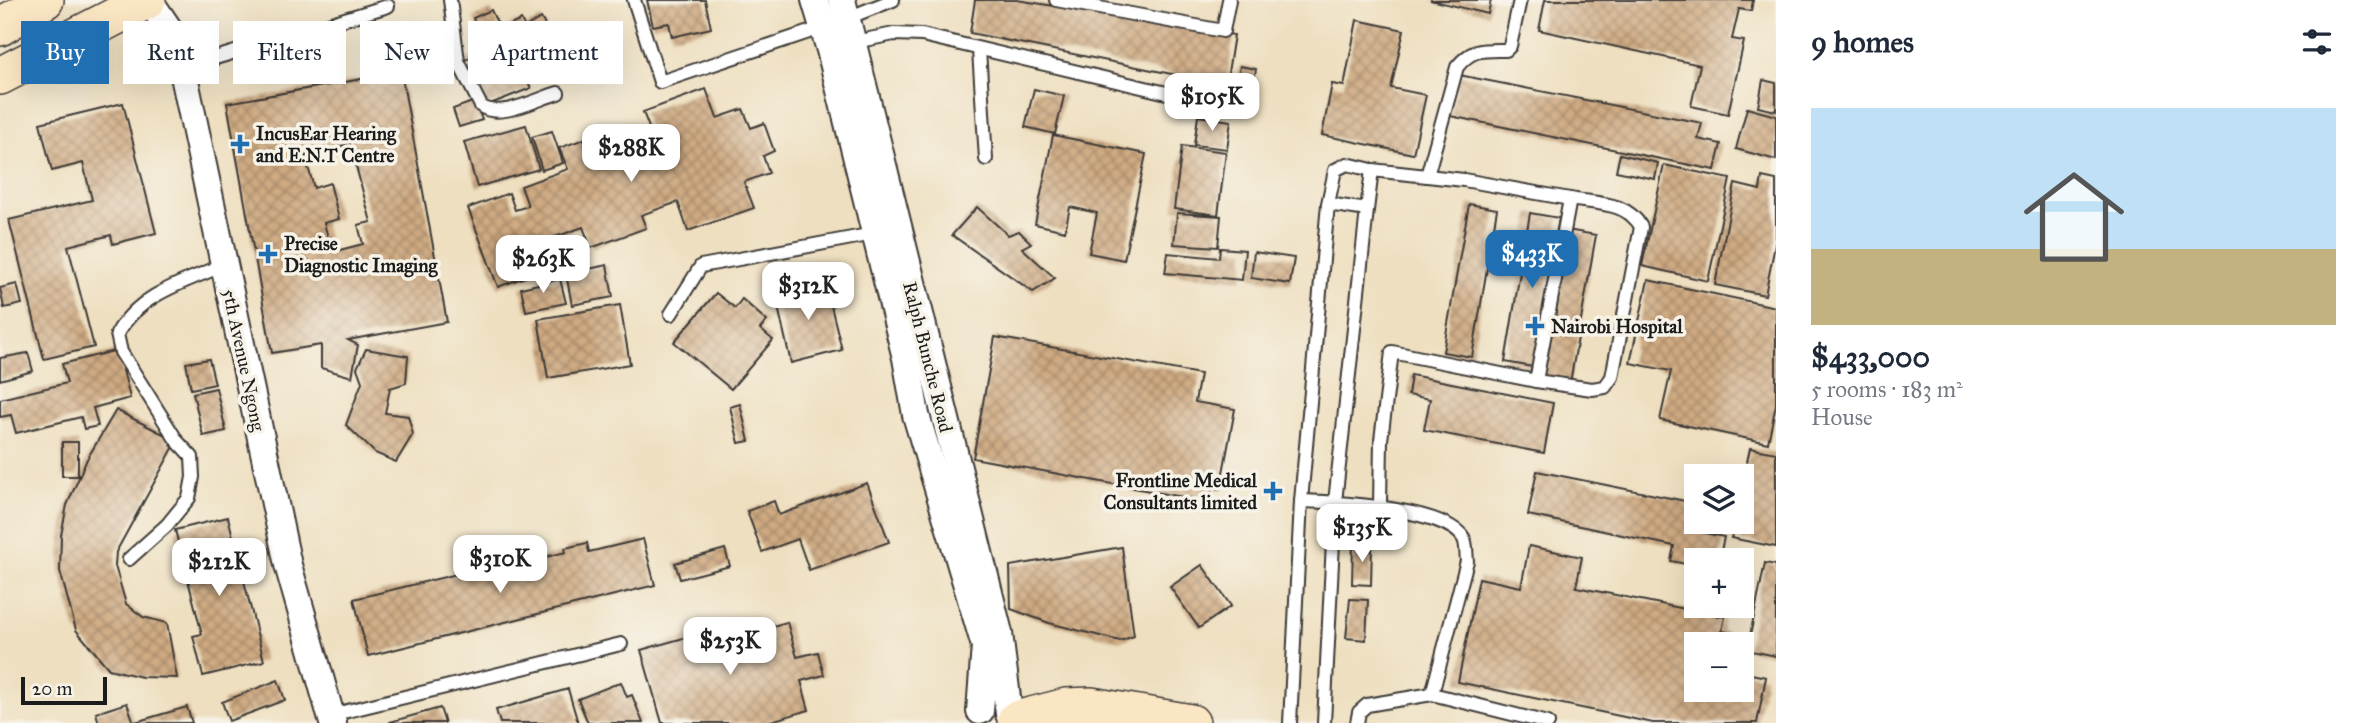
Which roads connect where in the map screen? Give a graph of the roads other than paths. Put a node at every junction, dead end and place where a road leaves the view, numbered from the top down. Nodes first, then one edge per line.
1 (148, 0) edge
2 (450, 0) edge
3 (634, 0) edge
4 (815, 0) edge
5 (893, 0) edge
6 (1056, 0) edge
7 (1229, 0) edge
8 (1520, 0) edge
9 (388, 6) dead end
10 (162, 21) edge
11 (839, 28) edge
12 (979, 50) junction
13 (219, 57) edge
14 (0, 76) edge
15 (185, 84) edge
16 (558, 93) dead end
17 (1192, 99) dead end
18 (986, 159) dead end
19 (1372, 170) junction
20 (1427, 176) junction
21 (1570, 200) junction
22 (1328, 204) junction
23 (1367, 210) junction
24 (885, 232) junction
25 (224, 265) junction
26 (671, 314) dead end
27 (1536, 380) junction
28 (929, 410) junction
29 (1301, 501) junction
30 (1335, 502) junction
31 (1380, 505) junction
32 (129, 559) dead end
33 (621, 644) dead end
34 (1432, 694) junction
35 (972, 717) edge
36 (332, 719) edge
37 (1014, 719) edge
38 (1191, 723) edge
39 (1290, 723) edge
40 (1324, 723) edge
41 (1357, 723) edge
42 (1548, 723) edge

1 - 10 street, 5th Avenue Ngong
1 - 14 main road
2 - 16 lane
3 - 11 lane
4 - 11 street, Ralph Bunche Road
5 - 11 lane
6 - 7 lane
8 - 20 lane
9 - 13 lane
11 - 12 lane
11 - 24 street, Ralph Bunche Road
12 - 17 lane
12 - 18 lane
15 - 25 street, 5th Avenue Ngong
19 - 20 lane
19 - 22 lane
19 - 23 lane
20 - 21 lane
21 - 27 lane
21 - 27 lane
22 - 23 lane
22 - 29 lane
23 - 30 lane
24 - 26 lane
24 - 28 street, Ralph Bunche Road
25 - 32 lane
25 - 36 street, 5th Avenue Ngong
27 - 31 lane
28 - 35 street, Ralph Bunche Road
28 - 37 street, Ralph Bunche Road
29 - 30 lane
29 - 39 lane
30 - 31 lane
30 - 40 lane
31 - 34 lane
33 - 36 lane
34 - 41 lane
34 - 42 lane
35 - 37 street
37 - 38 main road

